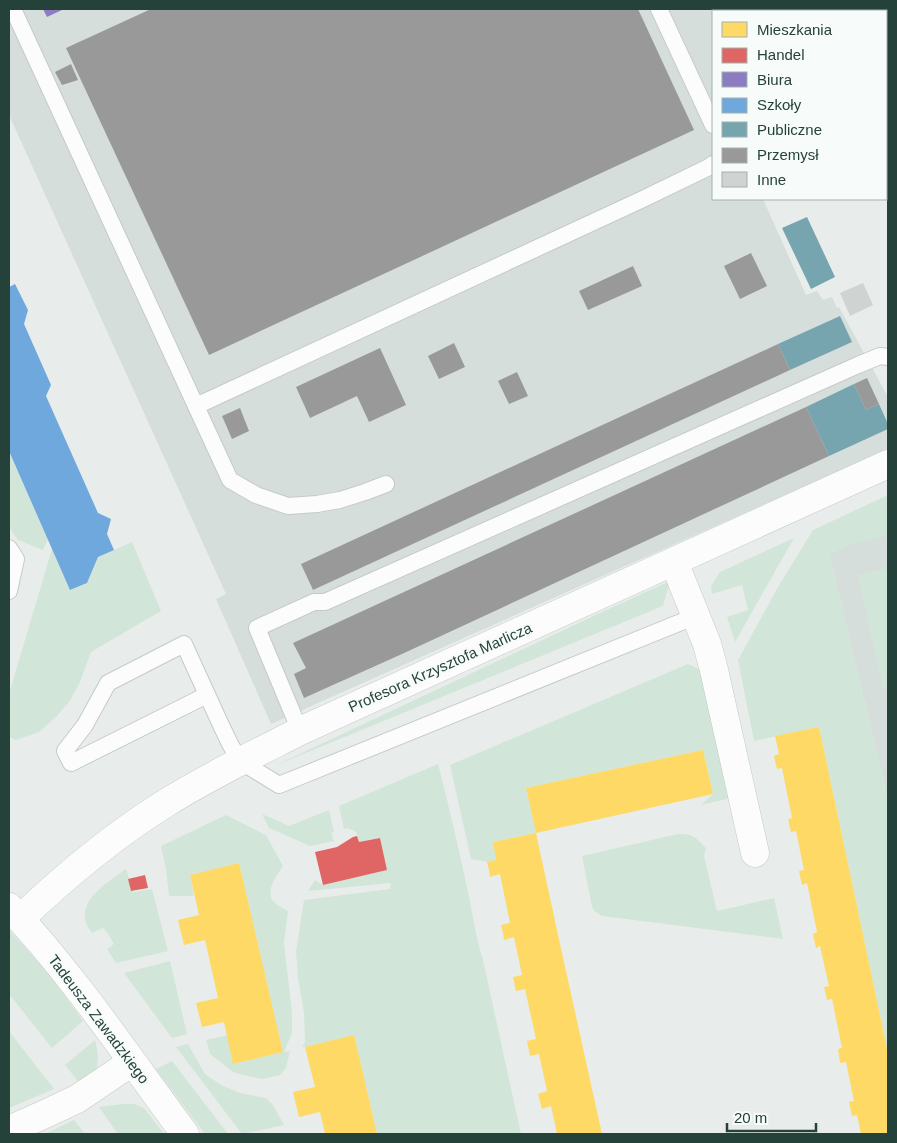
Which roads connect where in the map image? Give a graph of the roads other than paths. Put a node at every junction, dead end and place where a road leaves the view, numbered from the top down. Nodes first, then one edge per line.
1 (13, 9) edge
2 (658, 9) edge
3 (712, 123) edge
4 (712, 165) edge
5 (888, 357) edge
6 (196, 406) junction
7 (888, 464) edge
8 (386, 484) dead end
9 (9, 548) edge
10 (674, 562) junction
11 (9, 591) edge
12 (696, 616) junction
13 (207, 695) junction
14 (300, 731) junction
15 (240, 761) junction
16 (755, 853) dead end
17 (14, 913) edge
18 (132, 1062) junction
19 (9, 1130) edge
20 (185, 1134) edge

1 - 6 lane
2 - 3 lane
4 - 6 lane
5 - 14 lane
6 - 8 lane
7 - 10 street, Profesora Krzysztofa Marlicza
9 - 11 lane
10 - 12 street
10 - 14 street, Profesora Krzysztofa Marlicza
12 - 15 lane
12 - 16 street
13 - 13 lane
13 - 15 lane
14 - 15 street, Profesora Krzysztofa Marlicza
15 - 17 street, Profesora Krzysztofa Marlicza
17 - 18 street, Tadeusza Zawadzkiego
18 - 19 street
18 - 20 street, Tadeusza Zawadzkiego

